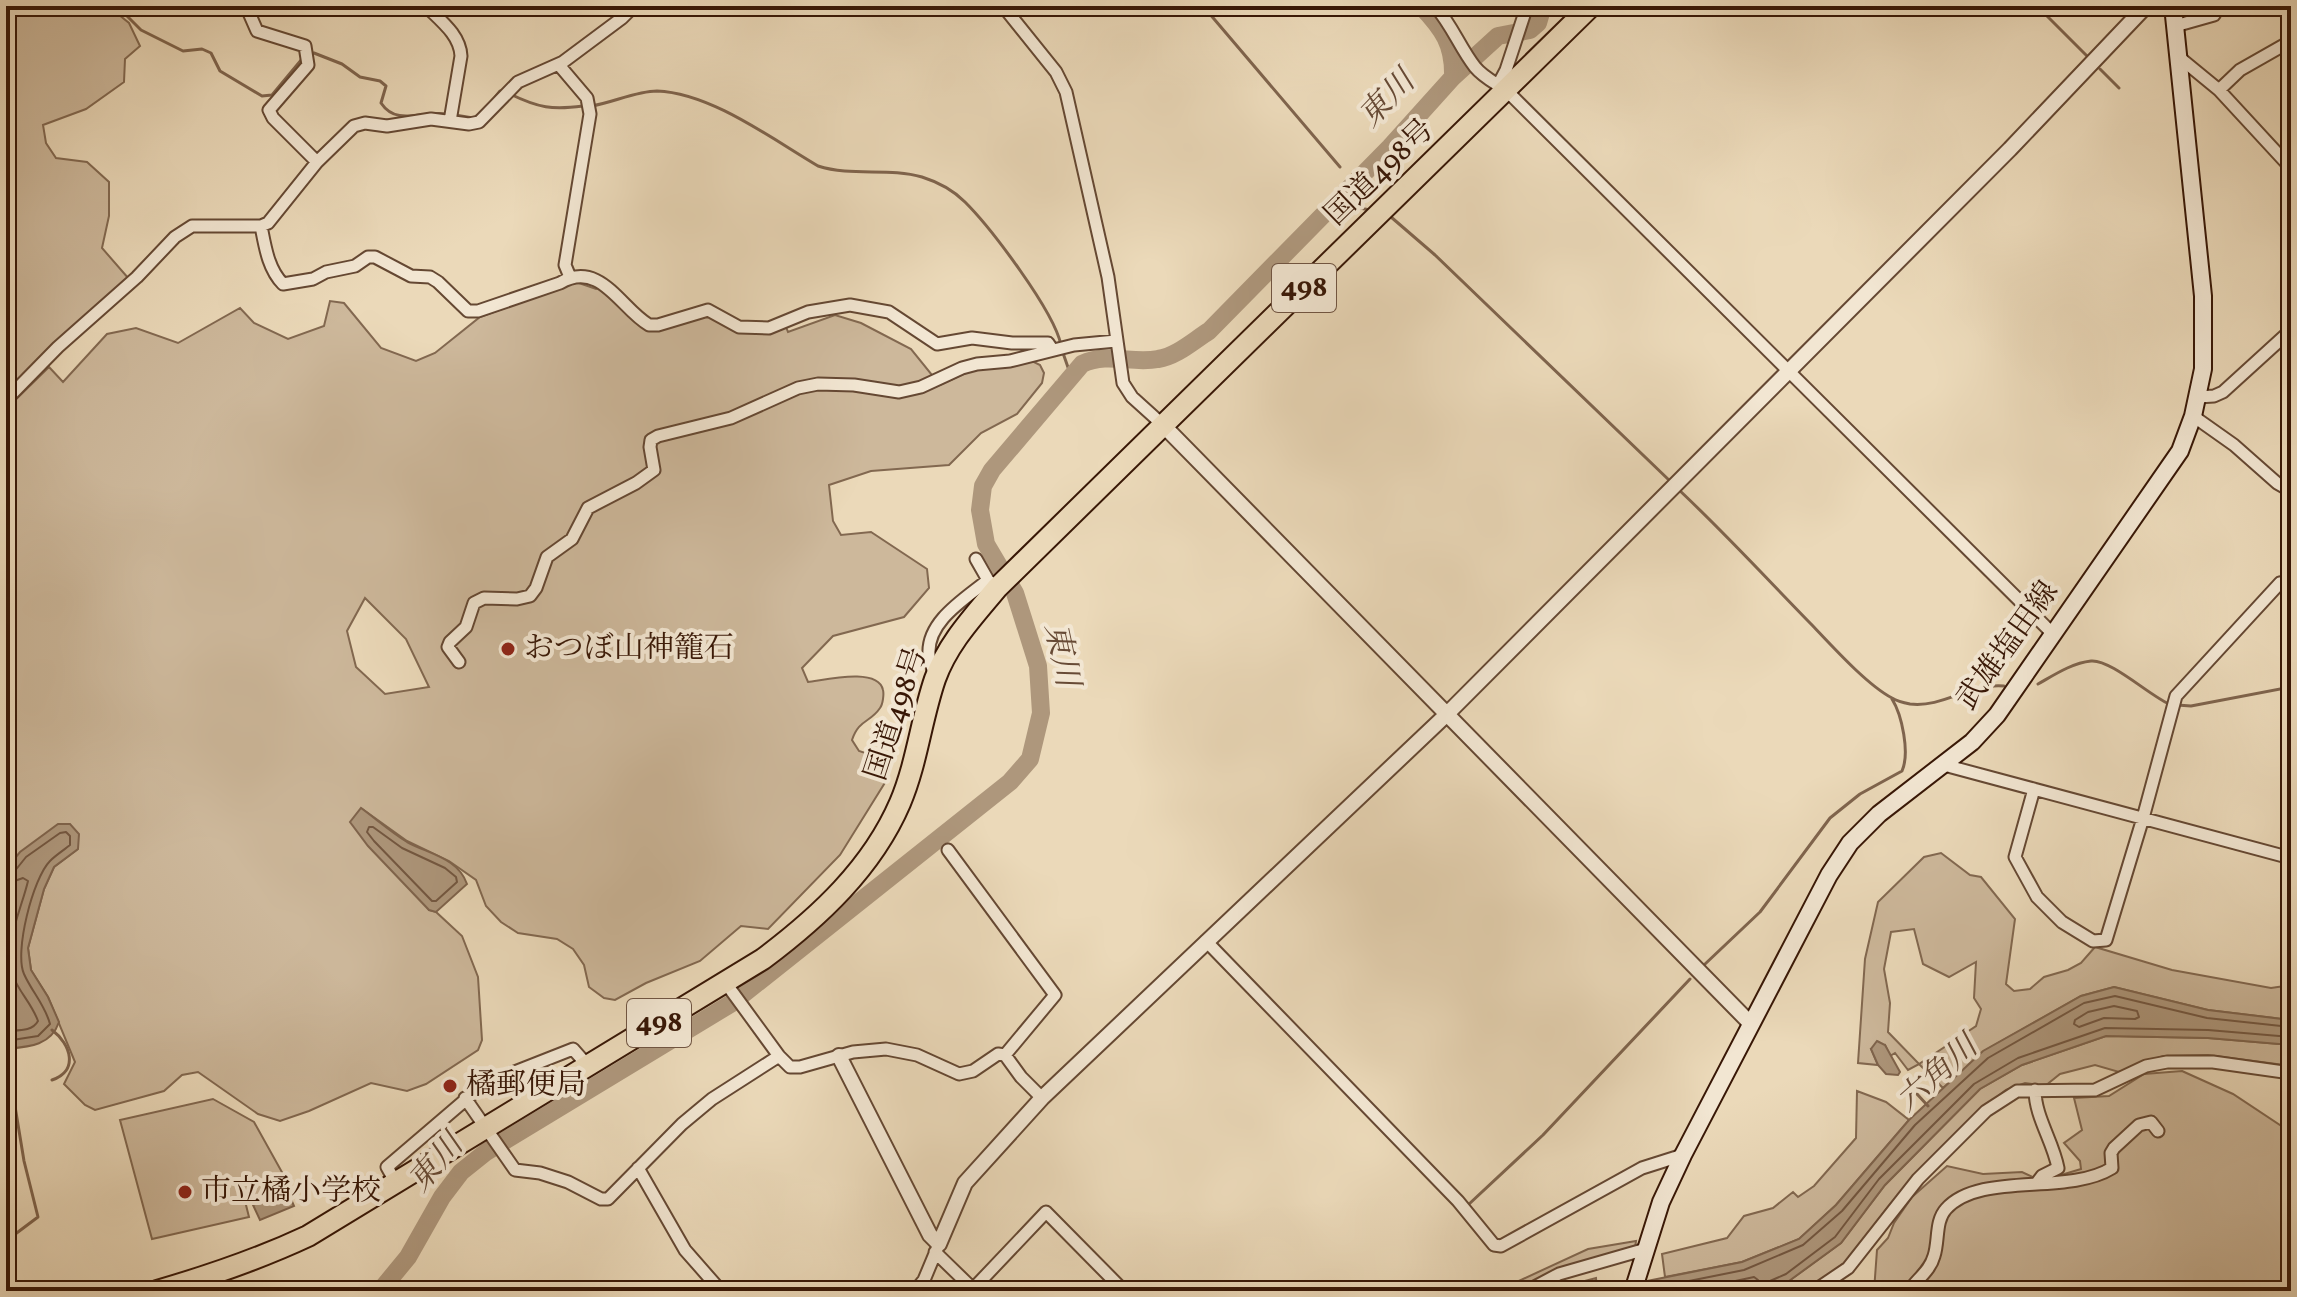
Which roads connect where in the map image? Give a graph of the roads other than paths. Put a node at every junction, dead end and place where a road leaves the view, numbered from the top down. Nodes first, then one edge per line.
1 (246, 6) edge
2 (426, 6) edge
3 (634, 6) edge
4 (1003, 6) edge
5 (1435, 6) edge
6 (1527, 6) edge
7 (1591, 6) edge
8 (2146, 6) edge
9 (2173, 6) edge
10 (2219, 6) edge
11 (2175, 26) junction
12 (2291, 41) edge
13 (2180, 58) junction
14 (559, 65) junction
15 (1503, 88) junction
16 (2219, 90) junction
17 (450, 116) junction
18 (317, 162) junction
19 (2291, 168) edge
20 (261, 226) junction
21 (570, 277) junction
22 (2291, 330) edge
23 (1117, 344) junction
24 (1052, 349) junction
25 (1789, 371) junction
26 (2198, 397) junction
27 (6, 400) edge
28 (2193, 416) junction
29 (1163, 425) junction
30 (2291, 491) edge
31 (976, 559) dead end
32 (2291, 581) edge
33 (992, 584) junction
34 (2053, 634) junction
35 (459, 662) dead end
36 (1446, 715) junction
37 (1944, 765) junction
38 (2034, 789) junction
39 (2143, 818) junction
40 (948, 850) dead end
41 (2291, 858) edge
42 (1206, 941) junction
43 (728, 986) junction
44 (1751, 1024) junction
45 (1005, 1055) junction
46 (779, 1056) junction
47 (839, 1056) junction
48 (588, 1066) junction
49 (2291, 1073) edge
50 (2035, 1090) junction
51 (465, 1098) junction
52 (1042, 1098) junction
53 (2158, 1131) dead end
54 (489, 1133) junction
55 (1683, 1155) junction
56 (638, 1168) junction
57 (396, 1183) junction
58 (2036, 1184) junction
59 (937, 1248) junction
60 (1645, 1252) junction
61 (157, 1291) edge
62 (721, 1291) edge
63 (915, 1291) edge
64 (1124, 1291) edge
65 (1527, 1291) edge
66 (1633, 1291) edge
67 (1814, 1291) edge
68 (1909, 1291) edge

1 - 18 street
2 - 17 street
3 - 14 street
4 - 23 street
5 - 15 street
6 - 15 street
7 - 15 highway, 国道498号 / 498
8 - 25 street
9 - 11 main road, 武雄塩田線
10 - 11 street
11 - 13 main road, 武雄塩田線
12 - 16 street
13 - 16 street
13 - 26 main road, 武雄塩田線
14 - 17 street
14 - 21 street
15 - 25 street
15 - 29 highway, 国道498号 / 498
16 - 19 street
17 - 18 street
18 - 20 street
20 - 21 street
20 - 27 street
21 - 24 street
22 - 26 street
23 - 24 street
23 - 29 street
24 - 35 street
25 - 34 street
25 - 36 street
26 - 28 main road, 武雄塩田線
28 - 30 street
28 - 34 main road, 武雄塩田線
29 - 33 highway, 国道498号 / 498
29 - 36 street
31 - 33 street
32 - 39 street
33 - 43 highway, 国道498号 / 498
34 - 37 main road, 武雄塩田線
36 - 42 street
36 - 44 street
37 - 38 street
37 - 44 main road, 武雄塩田線
38 - 39 street
38 - 39 street
39 - 41 street
40 - 45 street
42 - 52 street
42 - 55 street
43 - 46 street
43 - 48 highway, 国道498号 / 498
44 - 55 main road, 武雄塩田線
45 - 47 street
45 - 52 street
46 - 47 street
46 - 56 street
47 - 59 street
48 - 51 street
48 - 54 highway, 国道498号 / 498
49 - 50 street
50 - 58 street
50 - 67 street
51 - 54 street
51 - 57 street
52 - 59 street
53 - 58 street
54 - 56 street
54 - 57 highway, 国道498号 / 498
55 - 60 main road, 武雄塩田線
56 - 62 street
57 - 61 highway, 国道498号 / 498
58 - 68 street
59 - 63 street
59 - 64 street
60 - 65 street
60 - 66 main road, 武雄塩田線

